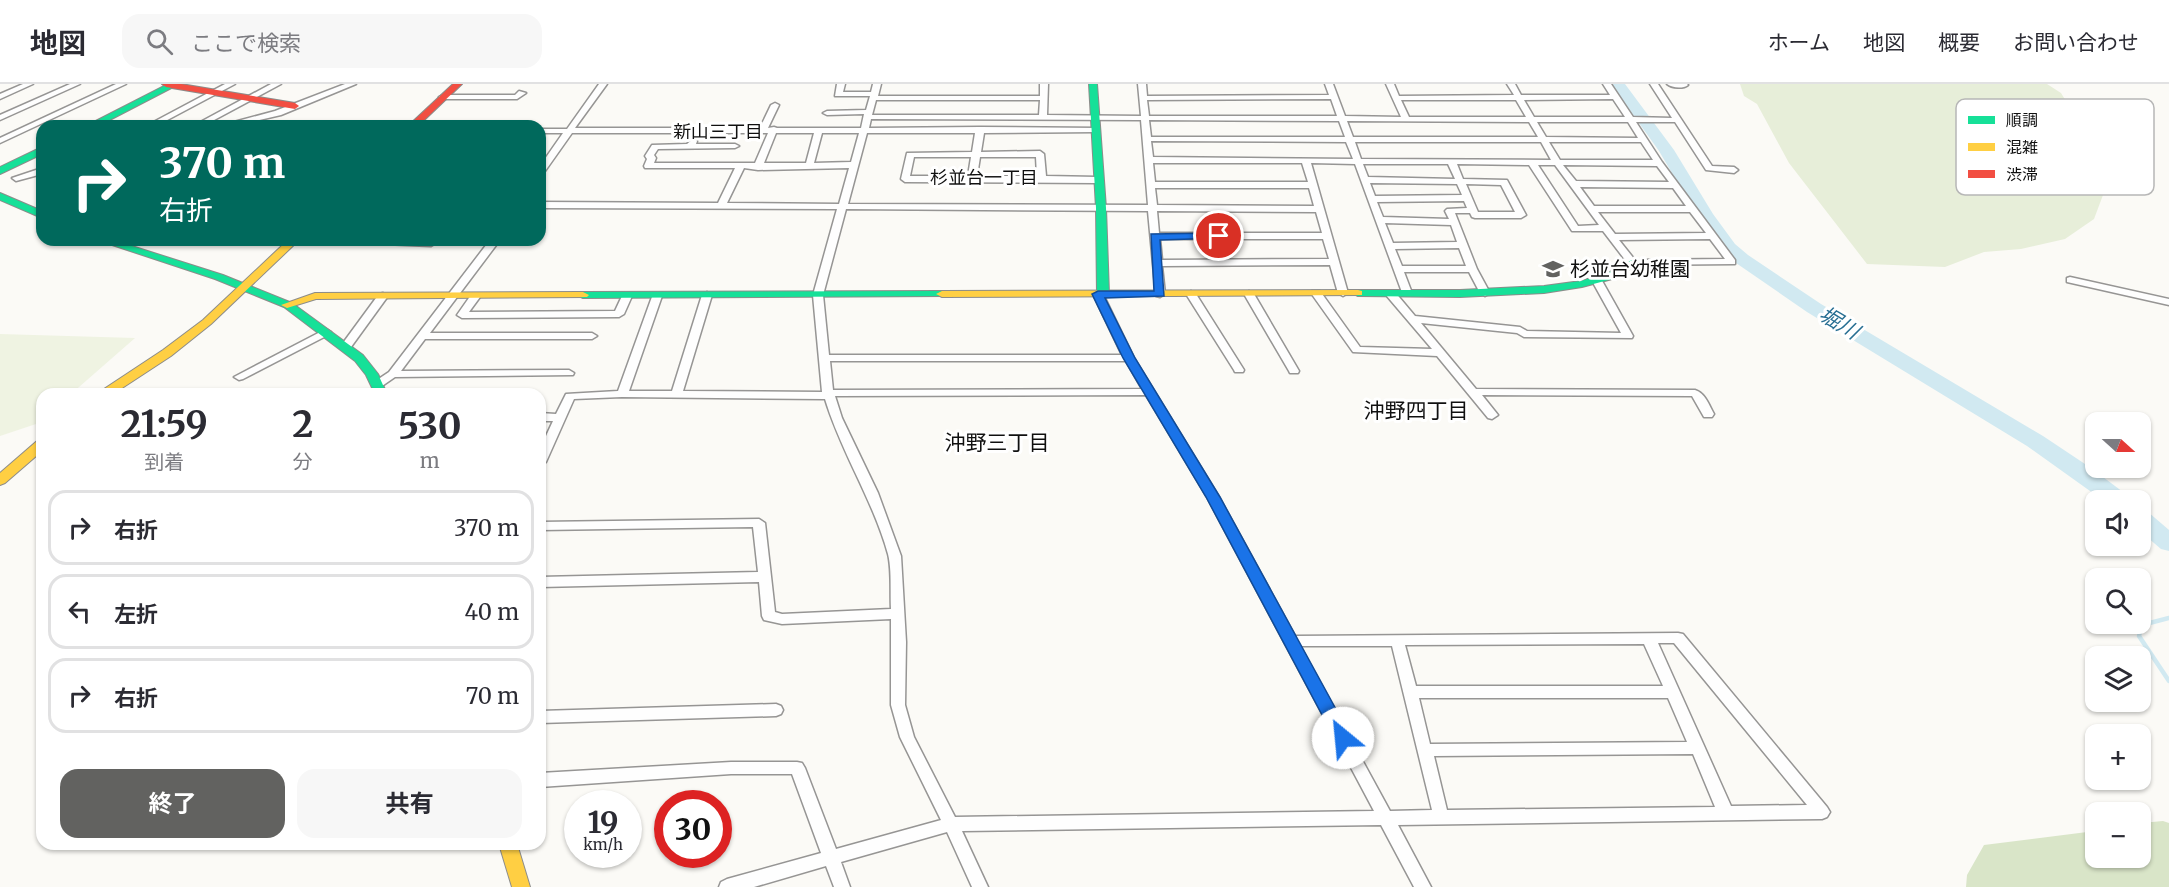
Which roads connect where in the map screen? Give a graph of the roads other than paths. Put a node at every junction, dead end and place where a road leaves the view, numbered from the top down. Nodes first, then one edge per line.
1 (29, 84) edge
2 (76, 84) edge
3 (122, 84) edge
4 (171, 84) edge
5 (231, 84) edge
6 (277, 84) edge
7 (352, 84) edge
8 (458, 84) edge
9 (603, 84) edge
10 (842, 84) edge
11 (877, 84) edge
12 (1044, 84) edge
13 (1093, 84) edge
14 (1142, 84) edge
15 (1329, 84) edge
16 (1390, 84) edge
17 (1511, 84) edge
18 (1607, 84) edge
19 (1654, 84) edge
20 (1671, 84) edge
21 (321, 85) edge
22 (1684, 85) edge
23 (334, 89) junction
24 (215, 93) junction
25 (522, 93) dead end
26 (874, 96) junction
27 (0, 97) edge
28 (443, 97) junction
29 (1334, 97) junction
30 (1519, 97) junction
31 (1615, 97) junction
32 (250, 98) junction
33 (1044, 98) junction
34 (1143, 98) junction
35 (1396, 98) junction
36 (775, 105) dead end
37 (295, 106) junction
38 (827, 113) dead end
39 (868, 115) junction
40 (1043, 117) junction
41 (1145, 117) junction
42 (1342, 117) junction
43 (1405, 117) junction
44 (0, 118) edge
45 (1531, 118) junction
46 (1629, 118) junction
47 (45, 120) edge
48 (102, 120) edge
49 (162, 120) edge
50 (208, 120) edge
51 (249, 120) edge
52 (419, 120) edge
53 (1677, 120) junction
54 (1095, 123) junction
55 (36, 124) edge
56 (764, 129) junction
57 (774, 129) junction
58 (819, 129) junction
59 (864, 129) junction
60 (980, 129) junction
61 (699, 130) junction
62 (546, 131) edge
63 (568, 131) junction
64 (1147, 139) junction
65 (1350, 140) junction
66 (1544, 140) junction
67 (1644, 140) junction
68 (0, 141) edge
69 (690, 146) junction
70 (735, 146) dead end
71 (36, 153) edge
72 (975, 154) junction
73 (1149, 160) junction
74 (1306, 160) junction
75 (1358, 161) junction
76 (1451, 161) junction
77 (1531, 161) junction
78 (1556, 161) junction
79 (546, 163) edge
80 (1659, 163) junction
81 (854, 165) junction
82 (758, 166) junction
83 (809, 166) junction
84 (740, 167) junction
85 (1734, 170) dead end
86 (0, 171) edge
87 (36, 173) edge
88 (16, 178) dead end
89 (1042, 179) junction
90 (972, 180) junction
91 (1097, 180) junction
92 (1365, 180) junction
93 (1460, 180) junction
94 (1573, 184) junction
95 (1151, 185) junction
96 (1313, 185) junction
97 (1674, 185) junction
98 (0, 196) edge
99 (1468, 198) junction
100 (1372, 199) junction
101 (843, 204) junction
102 (546, 205) edge
103 (722, 205) junction
104 (1101, 208) junction
105 (1692, 208) junction
106 (1153, 209) junction
107 (1320, 209) junction
108 (1592, 209) junction
109 (1473, 210) junction
110 (36, 212) edge
111 (1380, 220) junction
112 (1454, 222) junction
113 (1606, 228) junction
114 (1155, 236) junction
115 (1327, 236) junction
116 (1712, 236) junction
117 (1613, 237) junction
118 (1463, 245) junction
119 (120, 246) edge
120 (288, 246) edge
121 (490, 246) edge
122 (1389, 246) junction
123 (1334, 262) junction
124 (1157, 263) junction
125 (1632, 263) junction
126 (1398, 269) junction
127 (1472, 269) junction
128 (1596, 279) junction
129 (2070, 279) dead end
130 (244, 287) junction
131 (1316, 293) junction
132 (1343, 293) junction
133 (1390, 293) junction
134 (1407, 293) junction
135 (1485, 293) junction
136 (1100, 294) junction
137 (1160, 294) junction
138 (1191, 294) junction
139 (1249, 294) junction
140 (707, 295) junction
141 (818, 295) junction
142 (383, 296) junction
143 (627, 296) junction
144 (657, 296) junction
145 (452, 297) junction
146 (475, 297) junction
147 (2169, 302) edge
148 (287, 305) junction
149 (1412, 319) junction
150 (326, 332) junction
151 (422, 336) junction
152 (592, 336) dead end
153 (346, 345) junction
154 (1441, 354) junction
155 (824, 358) junction
156 (1129, 358) junction
157 (1239, 370) dead end
158 (1294, 371) dead end
159 (569, 373) dead end
160 (393, 374) junction
161 (239, 377) dead end
162 (114, 388) edge
163 (379, 388) edge
164 (381, 388) edge
165 (1149, 392) junction
166 (1474, 392) junction
167 (622, 394) junction
168 (676, 394) junction
169 (828, 394) junction
170 (1708, 414) dead end
171 (1492, 416) dead end
172 (546, 417) edge
173 (560, 418) junction
174 (546, 447) edge
175 (36, 449) edge
176 (0, 480) edge
177 (546, 526) edge
178 (765, 577) junction
179 (546, 582) edge
180 (898, 614) junction
181 (1648, 639) junction
182 (1397, 640) junction
183 (1291, 641) junction
184 (1410, 692) junction
185 (1672, 692) junction
186 (776, 710) dead end
187 (546, 717) edge
188 (1698, 748) junction
189 (1424, 750) junction
190 (546, 780) edge
191 (1726, 813) junction
192 (1385, 816) junction
193 (1441, 816) junction
194 (951, 824) junction
195 (510, 850) edge
196 (831, 858) junction
197 (521, 887) edge
198 (727, 887) edge
199 (842, 887) edge
200 (980, 887) edge
201 (1423, 887) edge

1 - 27 street
2 - 44 street
3 - 47 street
4 - 24 street
4 - 48 street
5 - 24 street
6 - 32 street
7 - 23 street
8 - 28 street
9 - 63 street
10 - 26 street
11 - 26 street
12 - 33 street
13 - 54 street
14 - 34 street
15 - 29 street
16 - 35 street
17 - 30 street
18 - 31 street
19 - 53 street
20 - 22 street
21 - 23 street
23 - 37 street
24 - 32 street
24 - 49 street
25 - 28 street
26 - 33 street
26 - 39 street
28 - 52 street
29 - 34 street
29 - 42 street
30 - 31 street
30 - 35 street
30 - 45 street
31 - 46 street
32 - 37 street
32 - 50 street
33 - 40 street
34 - 41 street
35 - 43 street
36 - 56 street
37 - 51 street
38 - 39 street
39 - 40 street
39 - 59 street
40 - 54 street
41 - 42 street
41 - 54 street
41 - 64 street
42 - 43 street
42 - 65 street
43 - 45 street
45 - 46 street
45 - 66 street
46 - 53 street
46 - 67 street
53 - 85 street
54 - 60 street
54 - 91 street
55 - 68 street
56 - 57 street
56 - 61 street
57 - 58 street
57 - 82 street
58 - 59 street
58 - 83 street
59 - 60 street
59 - 81 street
60 - 72 street
61 - 63 street
61 - 69 street
62 - 63 street
63 - 79 street
64 - 65 street
64 - 73 street
65 - 66 street
65 - 75 street
66 - 67 street
66 - 78 street
67 - 80 street
69 - 70 street
69 - 84 street
71 - 86 street
72 - 89 street
72 - 90 street
72 - 90 street
73 - 74 street
73 - 95 street
74 - 75 street
74 - 96 street
75 - 76 street
75 - 92 street
76 - 77 street
76 - 93 street
77 - 78 street
77 - 113 street
78 - 80 street
78 - 94 street
80 - 97 street
81 - 83 street
81 - 101 street
82 - 83 street
82 - 84 street
84 - 103 street
87 - 88 street
89 - 90 street
89 - 91 street
91 - 104 street
92 - 93 street
92 - 100 street
93 - 99 street
93 - 109 street
94 - 97 street
94 - 108 street
95 - 96 street
95 - 106 street
96 - 107 street
97 - 105 street
98 - 110 street
99 - 100 street
99 - 109 street
100 - 111 street
101 - 103 street
101 - 104 street
101 - 141 street
102 - 103 street
104 - 106 street
104 - 136 street
105 - 108 street
105 - 116 street
106 - 107 street
106 - 114 street
107 - 115 street
108 - 113 street
109 - 112 street
111 - 112 street
111 - 122 street
112 - 118 street
113 - 117 street
114 - 115 street
114 - 124 street
115 - 123 street
116 - 117 street
116 - 125 street
117 - 125 street
118 - 122 street
118 - 127 street
119 - 130 street
120 - 130 street
121 - 145 street
122 - 126 street
123 - 124 street
123 - 132 street
124 - 137 street
125 - 128 street
126 - 127 street
126 - 134 street
127 - 135 street
128 - 135 street
128 - 149 street
129 - 147 street
130 - 148 street
130 - 162 street
131 - 132 street
131 - 139 street
131 - 154 street
132 - 133 street
133 - 134 street
133 - 149 street
134 - 135 street
136 - 137 street
136 - 141 street
136 - 156 street
137 - 138 street
138 - 139 street
138 - 157 street
139 - 158 street
140 - 141 street
140 - 144 street
140 - 168 street
141 - 155 street
142 - 145 street
142 - 148 street
142 - 153 street
143 - 144 street
143 - 146 street
143 - 146 street
144 - 167 street
145 - 146 street
145 - 151 street
148 - 150 street
149 - 154 street
150 - 153 street
150 - 161 street
151 - 152 street
151 - 160 street
153 - 163 street
154 - 166 street
155 - 156 street
155 - 169 street
156 - 165 street
159 - 160 street
160 - 164 street
165 - 169 street
165 - 183 street
166 - 170 street
166 - 171 street
167 - 168 street
167 - 173 street
168 - 169 street
169 - 180 street
172 - 173 street
173 - 174 street
175 - 176 street
177 - 178 street
178 - 179 street
178 - 180 street
180 - 194 street
181 - 182 street
181 - 185 street
181 - 191 street
182 - 183 street
182 - 184 street
183 - 192 street
184 - 185 street
184 - 189 street
185 - 188 street
186 - 187 street
188 - 189 street
188 - 191 street
189 - 193 street
190 - 196 street
191 - 193 street
192 - 193 street
192 - 194 street
192 - 201 street
194 - 196 street
194 - 200 street
195 - 197 street
196 - 198 street
196 - 199 street

